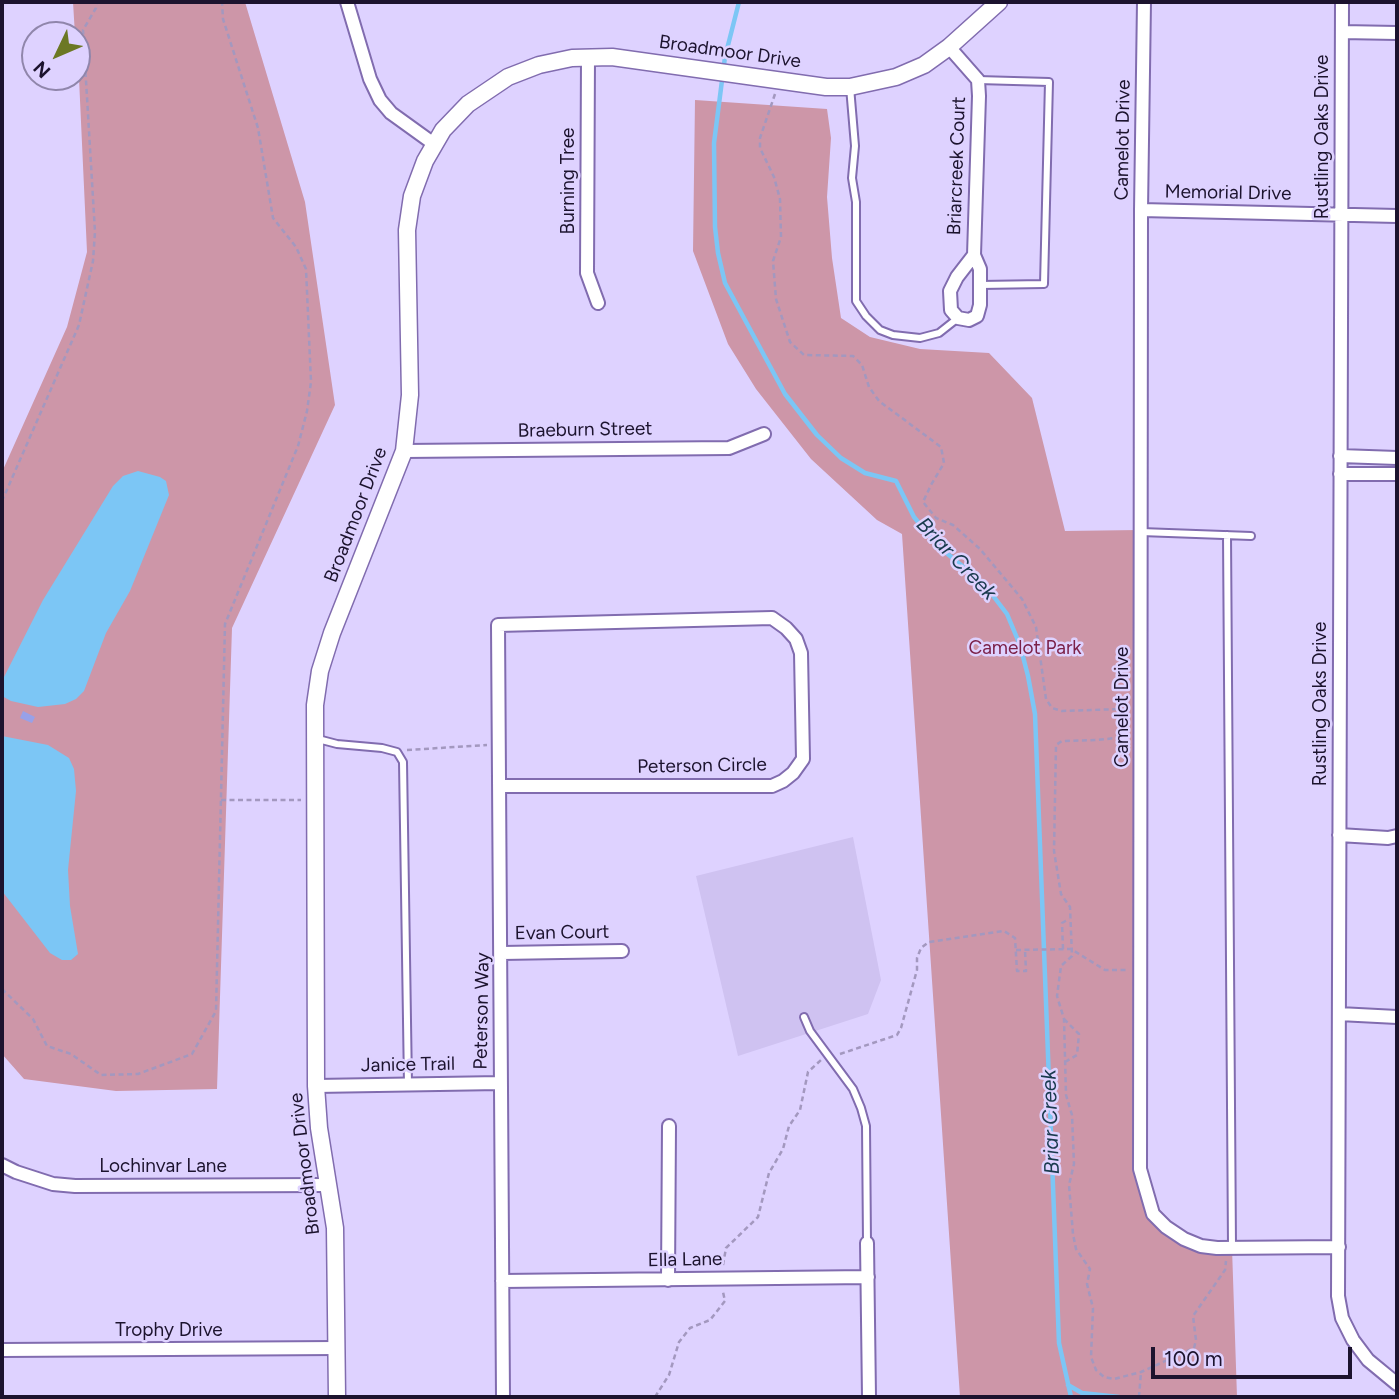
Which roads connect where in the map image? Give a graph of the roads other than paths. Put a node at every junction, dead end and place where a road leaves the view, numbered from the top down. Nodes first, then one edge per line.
1 (347, 2) edge
2 (999, 2) edge
3 (1144, 2) edge
4 (1342, 2) edge
5 (1342, 32) junction
6 (1397, 33) edge
7 (950, 47) junction
8 (588, 57) junction
9 (978, 80) junction
10 (850, 87) junction
11 (434, 144) junction
12 (1141, 210) junction
13 (1341, 215) junction
14 (1397, 216) edge
15 (974, 255) junction
16 (980, 285) junction
17 (598, 303) dead end
18 (958, 318) junction
19 (764, 434) dead end
20 (404, 451) junction
21 (1340, 456) junction
22 (1397, 458) edge
23 (1340, 474) junction
24 (1397, 474) edge
25 (1141, 532) junction
26 (1227, 535) junction
27 (1251, 536) dead end
28 (498, 625) joint
29 (315, 738) junction
30 (500, 786) junction
31 (1339, 835) junction
32 (1397, 836) edge
33 (622, 951) dead end
34 (502, 953) junction
35 (1339, 1014) junction
36 (804, 1017) dead end
37 (1397, 1017) edge
38 (500, 1083) junction
39 (408, 1085) junction
40 (316, 1086) junction
41 (669, 1126) dead end
42 (2, 1165) edge
43 (328, 1185) junction
44 (867, 1243) joint
45 (1339, 1247) junction
46 (1228, 1248) junction
47 (867, 1277) junction
48 (668, 1280) junction
49 (502, 1281) junction
50 (337, 1348) junction
51 (2, 1350) edge
52 (1397, 1384) edge
53 (337, 1397) edge
54 (503, 1397) edge
55 (869, 1397) edge

1 - 11 street
2 - 7 street, Broadmoor Drive
3 - 12 street, Camelot Drive
4 - 5 street, Rustling Oaks Drive
5 - 6 street
5 - 13 street, Rustling Oaks Drive
7 - 9 street, Briarcreek Court
7 - 10 street, Broadmoor Drive
8 - 10 street, Broadmoor Drive
8 - 11 street, Broadmoor Drive
8 - 17 street, Burning Tree
9 - 15 street, Briarcreek Court
9 - 16 lane
10 - 18 lane
11 - 20 street, Broadmoor Drive
12 - 13 street, Memorial Drive
12 - 25 street, Camelot Drive
13 - 14 street, Memorial Drive
13 - 21 street, Rustling Oaks Drive
15 - 16 street, Briarcreek Court
15 - 18 street, Briarcreek Court
16 - 18 street, Briarcreek Court
19 - 20 street, Braeburn Street
20 - 29 street, Broadmoor Drive
21 - 22 street
21 - 23 street, Rustling Oaks Drive
23 - 24 street
23 - 31 street, Rustling Oaks Drive
25 - 26 lane
25 - 46 street, Camelot Drive
26 - 27 lane
26 - 46 lane
28 - 30 street, Peterson Way
28 - 30 street, Peterson Circle
29 - 39 lane
29 - 40 street, Broadmoor Drive
30 - 34 street, Peterson Way
31 - 32 street
31 - 35 street, Rustling Oaks Drive
33 - 34 street, Evan Court
34 - 38 street, Peterson Way
35 - 37 street
35 - 45 street, Rustling Oaks Drive
36 - 44 lane
38 - 39 street, Janice Trail
38 - 49 street, Peterson Way
39 - 40 street, Janice Trail
40 - 43 street, Broadmoor Drive
41 - 48 street
42 - 43 street, Lochinvar Lane
43 - 50 street, Broadmoor Drive
44 - 47 street
45 - 46 street, Camelot Drive
45 - 52 street, Rustling Oaks Drive
47 - 48 street, Ella Lane
47 - 55 street
48 - 49 street, Ella Lane
49 - 54 street, Peterson Way
50 - 51 street, Trophy Drive
50 - 53 street, Broadmoor Drive

